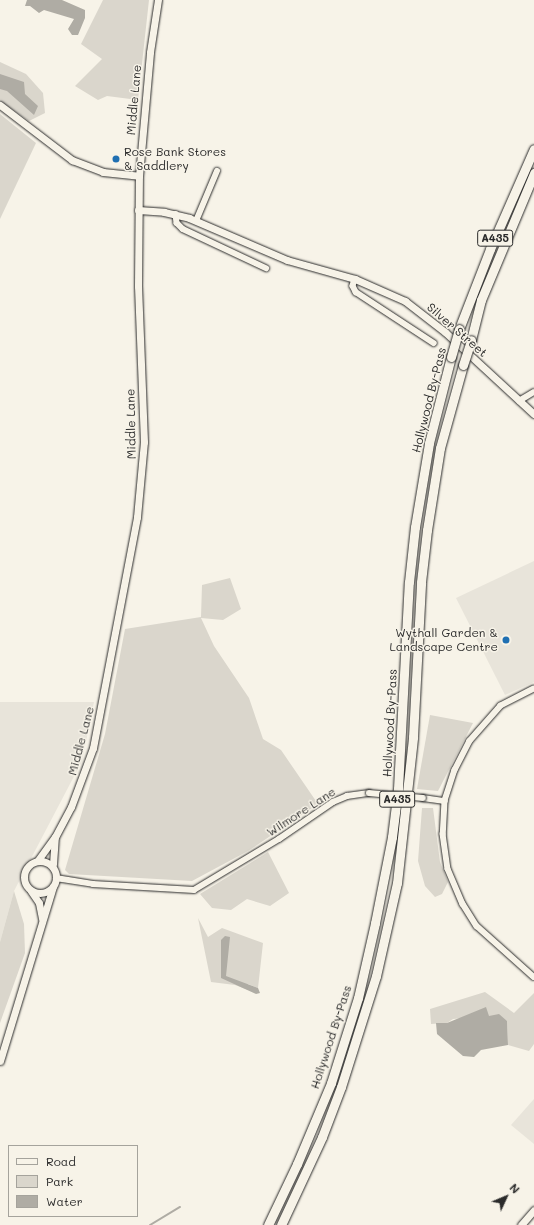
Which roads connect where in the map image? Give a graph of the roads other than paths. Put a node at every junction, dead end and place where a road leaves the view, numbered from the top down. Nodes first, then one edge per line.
1 (158, 0) edge
2 (0, 105) edge
3 (534, 149) edge
4 (217, 171) dead end
5 (534, 173) edge
6 (139, 176) junction
7 (138, 210) junction
8 (176, 214) junction
9 (196, 221) junction
10 (266, 268) dead end
11 (355, 279) junction
12 (434, 343) dead end
13 (534, 392) edge
14 (519, 402) junction
15 (534, 414) edge
16 (534, 689) edge
17 (445, 801) junction
18 (55, 837) junction
19 (38, 860) junction
20 (53, 864) junction
21 (56, 878) junction
22 (53, 887) junction
23 (31, 891) junction
24 (42, 919) junction
25 (534, 977) edge
26 (0, 1061) edge
27 (534, 1210) edge
28 (268, 1225) edge
29 (281, 1225) edge
30 (521, 1225) edge

1 - 6 street, Middle Lane
2 - 6 street
3 - 28 highway, Hollywood By-Pass / A435, bridge
4 - 9 street
5 - 29 highway, Hollywood By-Pass / A435, bridge
6 - 7 street, Middle Lane
7 - 8 street, Silver Street
7 - 18 street, Middle Lane
8 - 9 street, Silver Street
8 - 10 street
9 - 11 street, Silver Street
11 - 12 street
11 - 14 street, Silver Street
13 - 14 street
14 - 15 street, Silver Street
16 - 17 street
17 - 21 street, Wilmore Lane, bridge
17 - 25 street
18 - 19 street, Middle Lane
18 - 20 street, Middle Lane
19 - 20 street
19 - 23 street, Middle Lane
20 - 21 street, Middle Lane
21 - 22 street
22 - 23 street
22 - 24 street
23 - 24 street, Middle Lane
24 - 26 street
27 - 30 street

